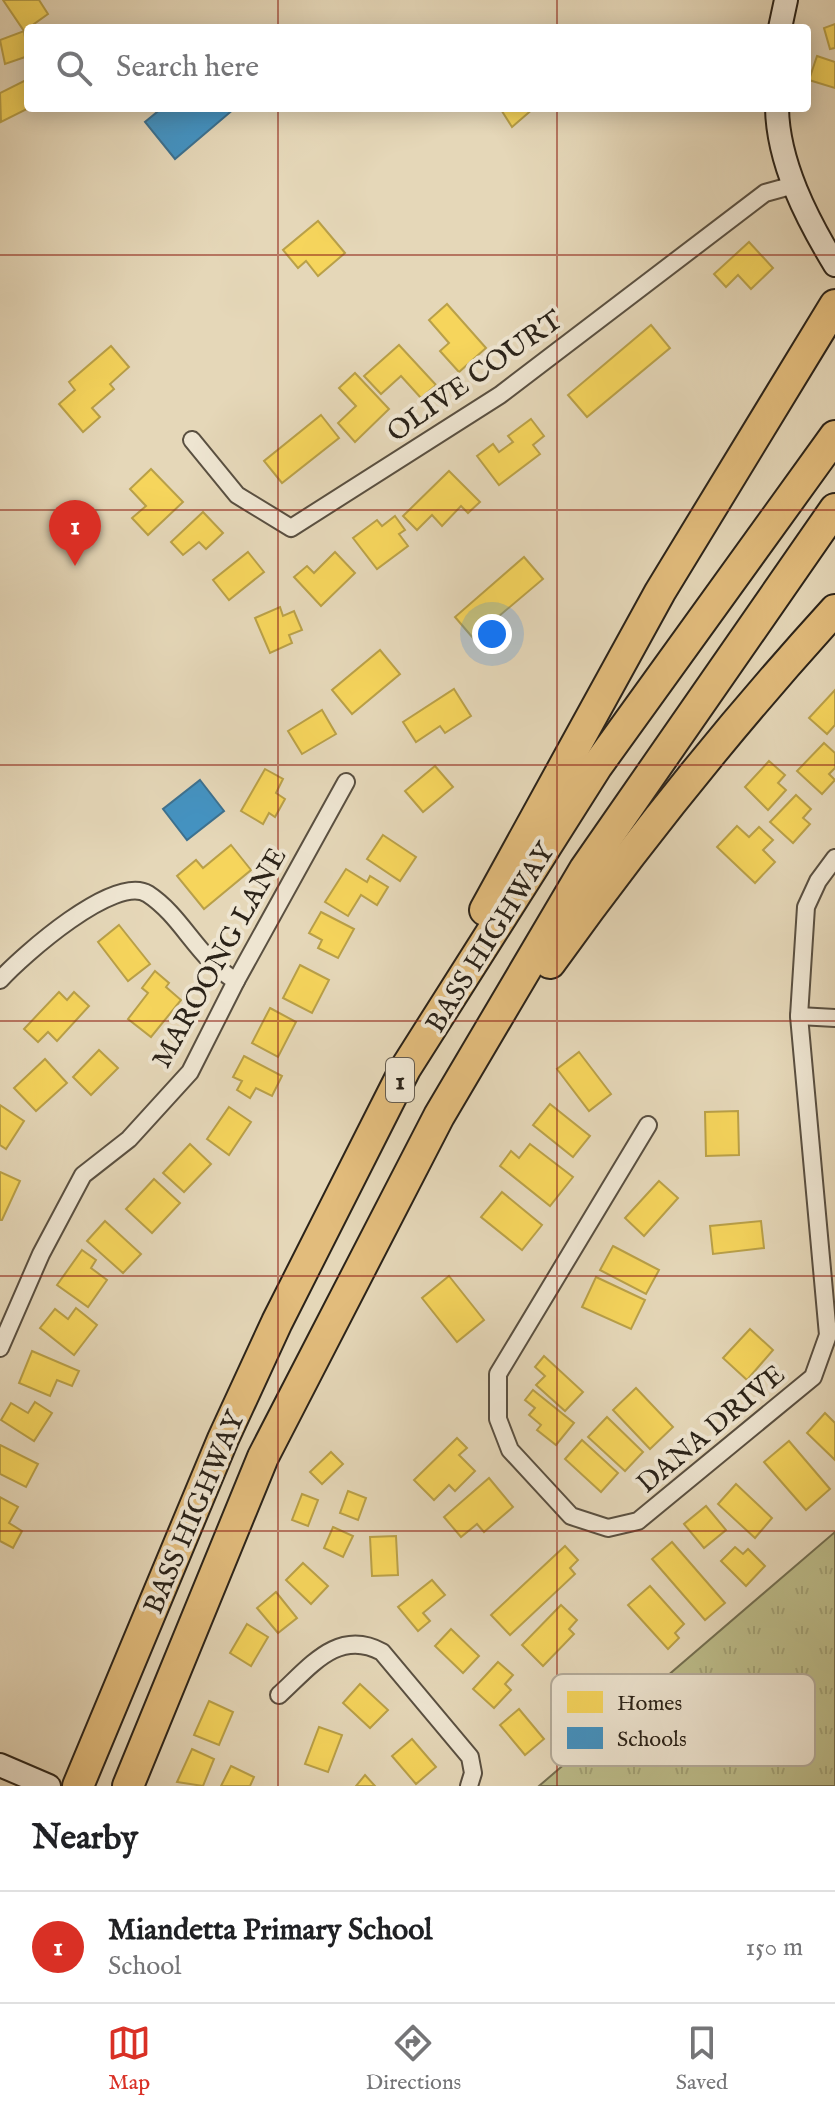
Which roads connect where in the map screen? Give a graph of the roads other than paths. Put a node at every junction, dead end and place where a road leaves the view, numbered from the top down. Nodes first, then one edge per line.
1 (786, 0) edge
2 (781, 24) edge
3 (777, 112) edge
4 (794, 185) junction
5 (808, 215) junction
6 (835, 234) edge
7 (835, 265) edge
8 (835, 305) edge
9 (835, 436) edge
10 (192, 440) dead end
11 (835, 509) edge
12 (835, 610) edge
13 (346, 782) dead end
14 (835, 858) edge
15 (0, 980) edge
16 (236, 981) junction
17 (799, 1016) junction
18 (835, 1018) edge
19 (405, 1069) junction
20 (439, 1116) junction
21 (648, 1125) dead end
22 (0, 1348) edge
23 (279, 1695) dead end
24 (4, 1766) edge
25 (49, 1786) edge
26 (78, 1786) edge
27 (128, 1786) edge
28 (469, 1786) edge

1 - 2 main road
3 - 4 main road
4 - 5 main road
4 - 10 street, OLIVE COURT
5 - 6 main road
5 - 7 main road
8 - 19 highway
9 - 19 highway, BASS HIGHWAY / 1
11 - 20 highway, BASS HIGHWAY / 1
12 - 20 highway
13 - 16 street, MAROONG LANE
14 - 17 street, DANA DRIVE
15 - 16 street
16 - 22 street, MAROONG LANE
17 - 18 street
17 - 21 street, DANA DRIVE
19 - 26 highway, BASS HIGHWAY / 1
20 - 27 highway, BASS HIGHWAY / 1
23 - 28 street
24 - 25 main road

